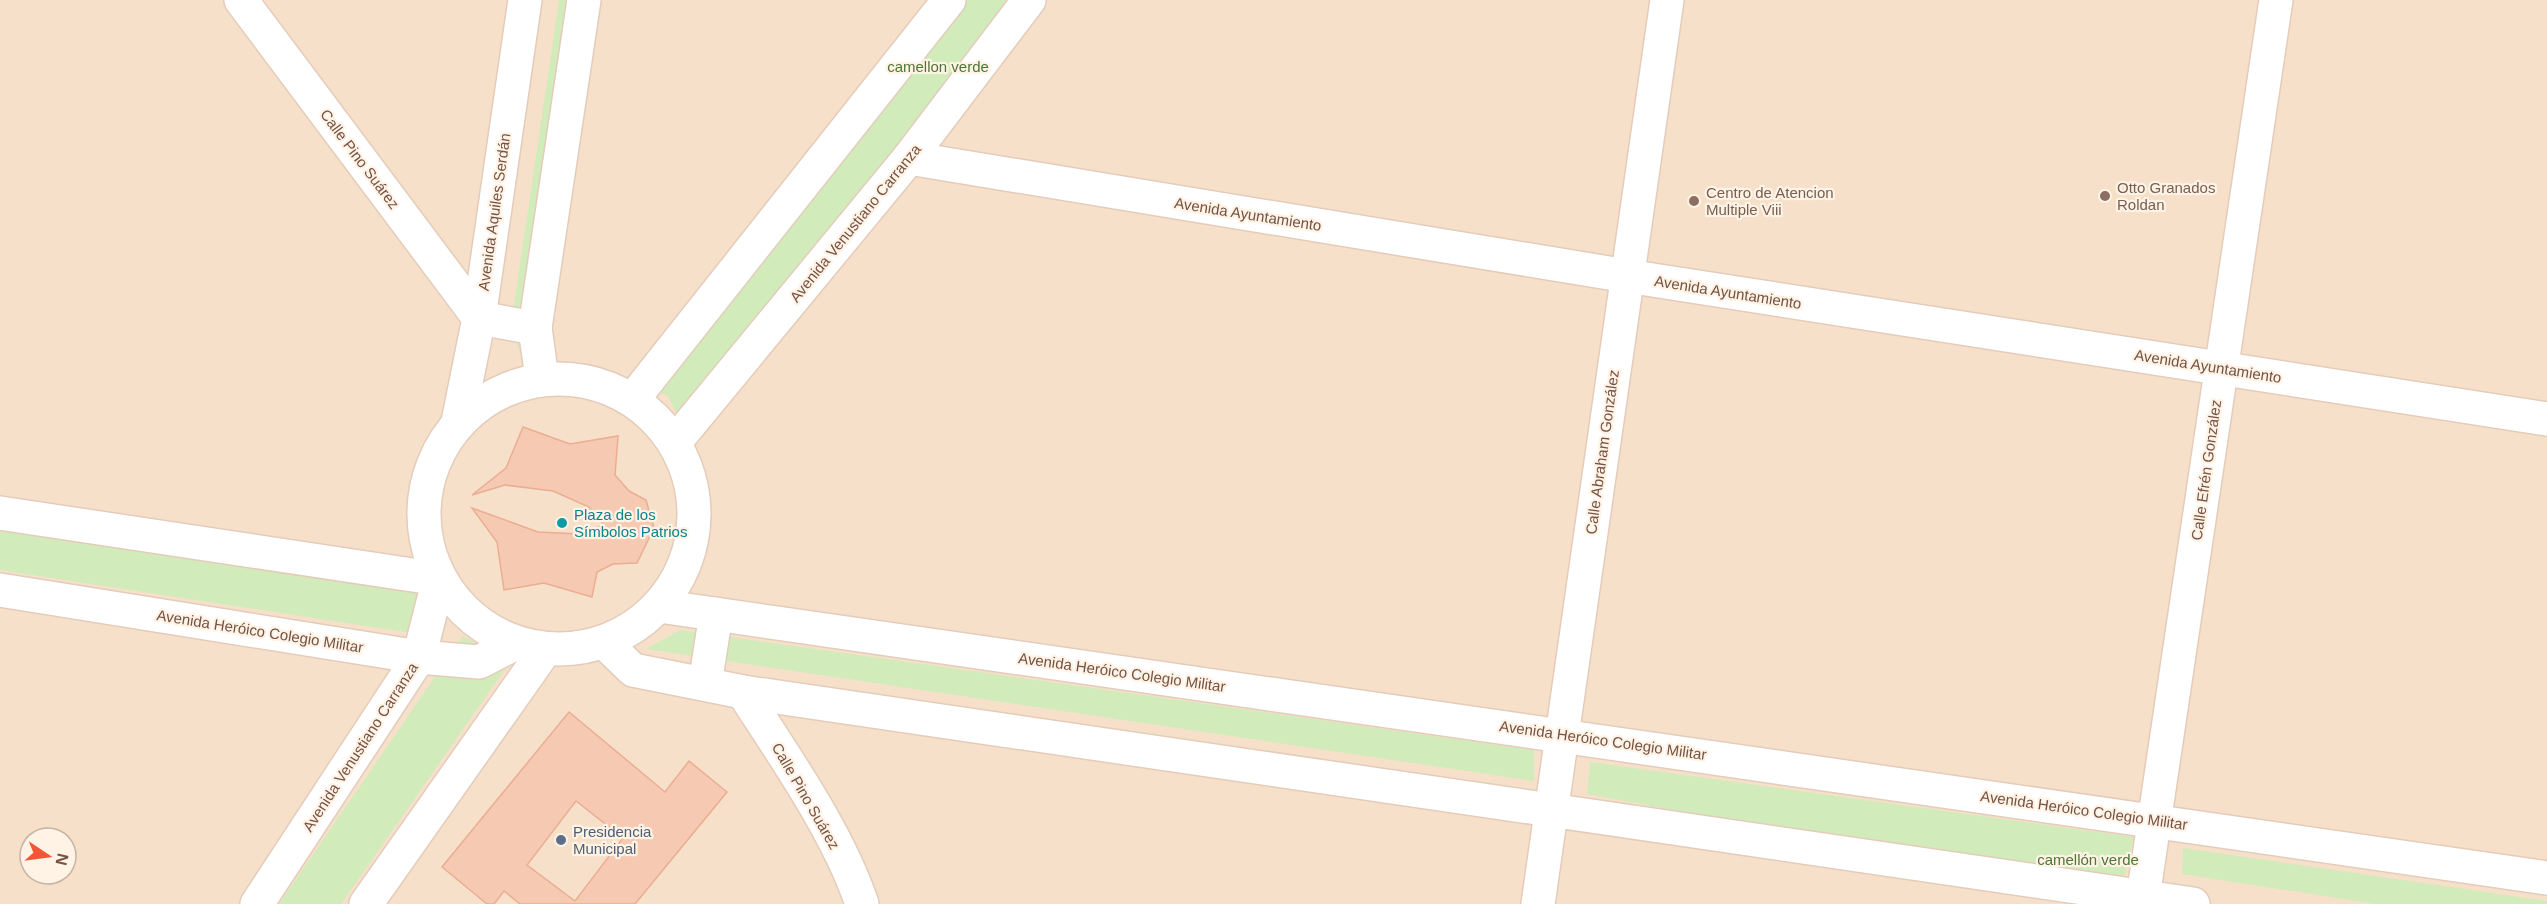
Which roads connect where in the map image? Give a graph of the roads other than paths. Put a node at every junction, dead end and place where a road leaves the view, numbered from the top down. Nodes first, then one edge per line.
1 (241, 0) edge
2 (525, 0) edge
3 (584, 0) edge
4 (949, 0) edge
5 (1029, 0) edge
6 (1667, 0) edge
7 (2276, 0) edge
8 (909, 158) junction
9 (1628, 276) junction
10 (479, 318) junction
11 (535, 328) junction
12 (2221, 368) junction
13 (542, 378) junction
14 (633, 399) junction
15 (2547, 419) edge
16 (458, 422) junction
17 (675, 442) junction
18 (0, 513) edge
19 (439, 579) junction
20 (0, 590) edge
21 (659, 606) junction
22 (716, 614) junction
23 (604, 642) junction
24 (531, 646) junction
25 (419, 657) junction
26 (705, 684) junction
27 (743, 692) junction
28 (1562, 734) junction
29 (1551, 810) junction
30 (2154, 820) junction
31 (2547, 878) edge
32 (2142, 900) edge
33 (256, 904) edge
34 (366, 904) edge
35 (862, 904) edge
36 (1538, 904) edge
37 (2193, 904) edge

1 - 10 street, Calle Pino Suárez
2 - 10 street, Avenida Aquiles Serdán
3 - 11 street
4 - 14 street
5 - 8 street, Avenida Venustiano Carranza
6 - 9 street, Calle Abraham González
7 - 12 street, Calle Efrén González
8 - 9 street, Avenida Ayuntamiento
8 - 17 street, Avenida Venustiano Carranza
9 - 12 street, Avenida Ayuntamiento
9 - 28 street, Calle Abraham González
10 - 11 street
10 - 16 street, Avenida Aquiles Serdán
11 - 13 street
12 - 15 street, Avenida Ayuntamiento
12 - 30 street, Calle Efrén González
13 - 14 street
13 - 16 street
14 - 17 street
16 - 19 street
17 - 21 street
18 - 19 street
19 - 24 street
19 - 25 street, Avenida Venustiano Carranza
20 - 25 street, Avenida Heróico Colegio Militar
21 - 22 street, Avenida Heróico Colegio Militar
21 - 23 street
22 - 26 street
22 - 28 street, Avenida Heróico Colegio Militar
23 - 24 street
23 - 26 street
24 - 25 street, Avenida Heróico Colegio Militar
24 - 34 street
25 - 33 street, Avenida Venustiano Carranza
26 - 27 street
27 - 29 street
27 - 35 street, Calle Pino Suárez
28 - 29 street, Calle Abraham González
28 - 30 street, Avenida Heróico Colegio Militar
29 - 32 street
29 - 36 street, Calle Abraham González
30 - 31 street, Avenida Heróico Colegio Militar
30 - 32 street, Calle Efrén González
32 - 37 street

